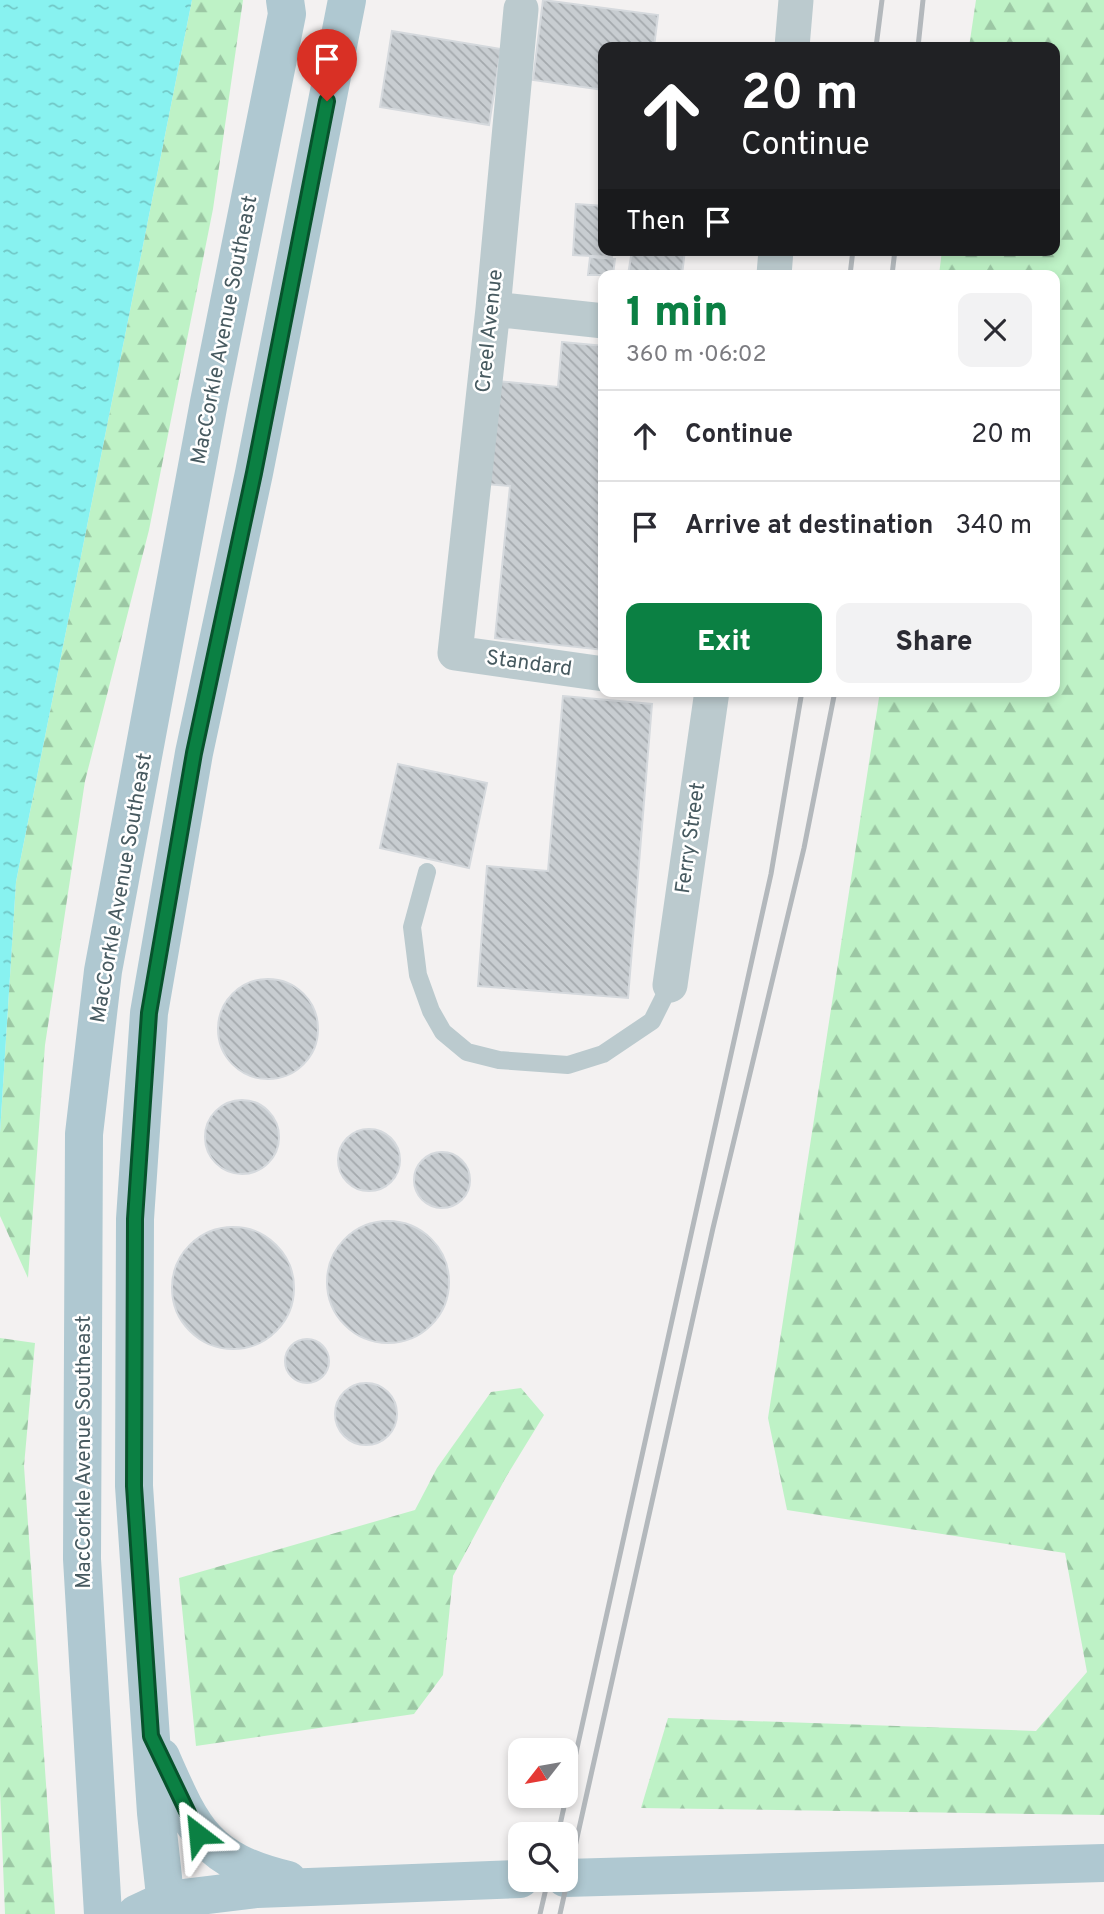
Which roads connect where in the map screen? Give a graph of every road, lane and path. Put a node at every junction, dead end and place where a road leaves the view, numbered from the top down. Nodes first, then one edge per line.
1 (347, 0) edge
2 (796, 0) edge
3 (289, 5) edge
4 (521, 9) dead end
5 (792, 42) edge
6 (493, 309) junction
7 (598, 320) edge
8 (455, 653) joint
9 (598, 673) edge
10 (711, 697) edge
11 (427, 872) dead end
12 (670, 985) joint
13 (151, 1736) junction
14 (1104, 1863) edge
15 (578, 1878) edge
16 (508, 1879) edge
17 (317, 1886) junction
18 (156, 1909) edge
19 (103, 1914) edge

1 - 13 main road
2 - 5 street
3 - 19 main road, MacCorkle Avenue Southeast
4 - 6 street, Creel Avenue
6 - 7 street
6 - 8 street, Creel Avenue
8 - 9 street, Standard
10 - 12 street, Ferry Street
11 - 12 lane
13 - 17 main road
13 - 18 main road
14 - 15 main road
16 - 17 main road
17 - 18 main road

